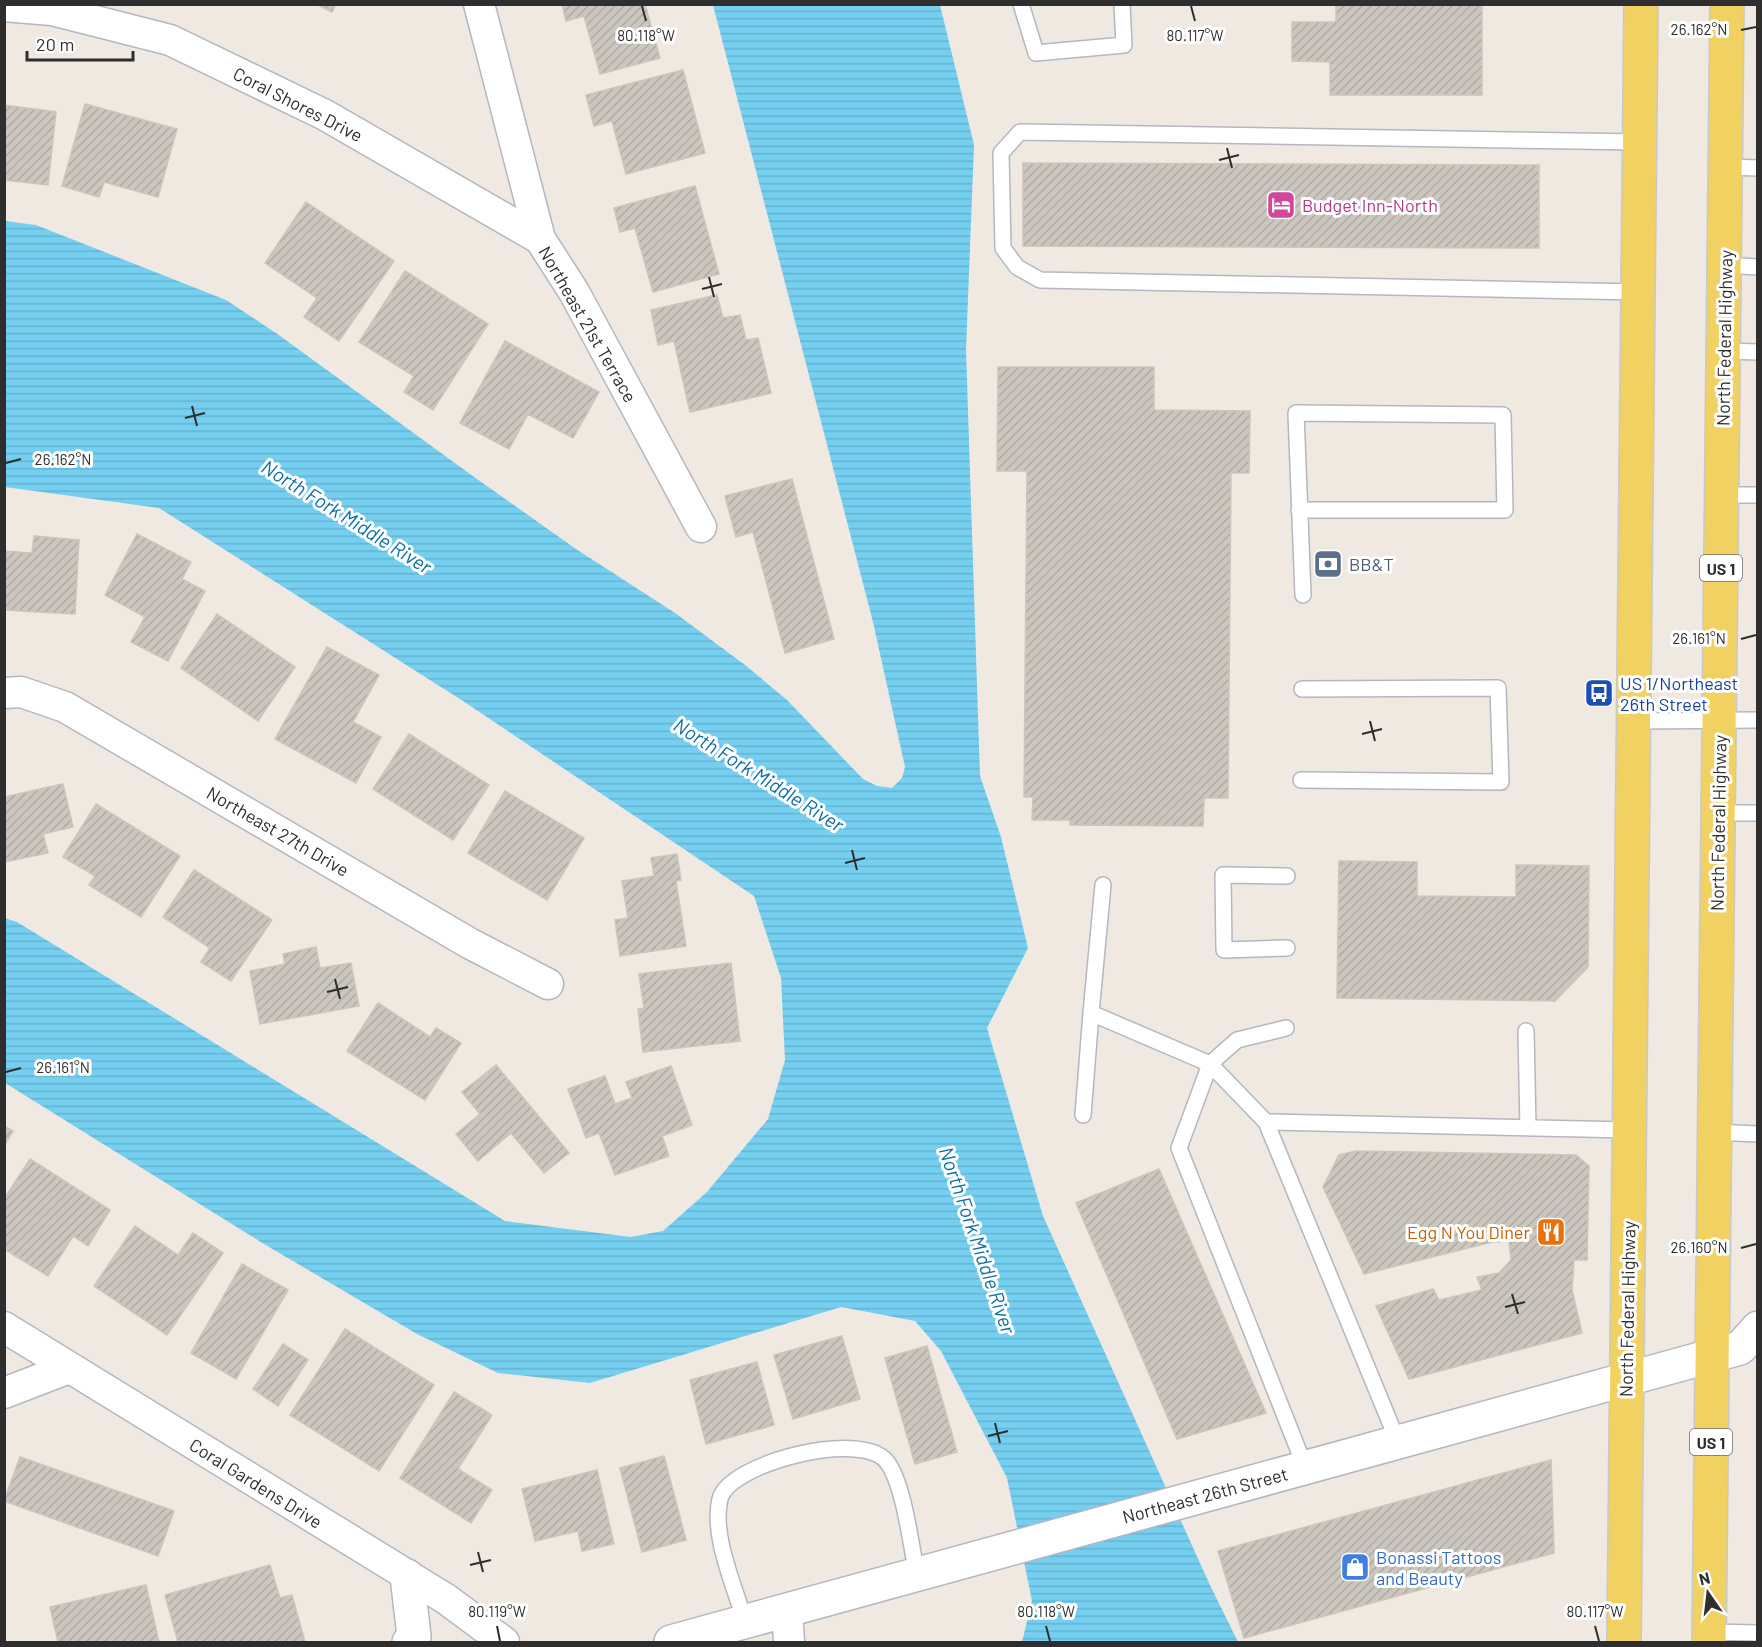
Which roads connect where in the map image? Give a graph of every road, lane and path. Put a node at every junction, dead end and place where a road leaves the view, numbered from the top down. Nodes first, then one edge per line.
1 (479, 4) edge
2 (1021, 4) edge
3 (1122, 4) edge
4 (1641, 4) edge
5 (1727, 4) edge
6 (4, 6) edge
7 (52, 7) edge
8 (1639, 141) junction
9 (1742, 167) edge
10 (540, 239) junction
11 (1724, 265) junction
12 (1758, 267) edge
13 (1638, 292) junction
14 (1724, 351) junction
15 (1758, 352) edge
16 (1722, 495) junction
17 (1758, 495) edge
18 (1299, 510) junction
19 (701, 526) dead end
20 (1303, 595) dead end
21 (1302, 689) dead end
22 (4, 693) edge
23 (1719, 720) junction
24 (1758, 720) edge
25 (1633, 721) junction
26 (1301, 780) dead end
27 (1718, 813) junction
28 (1758, 813) edge
29 (1287, 876) dead end
30 (1103, 885) dead end
31 (1287, 948) dead end
32 (548, 984) dead end
33 (1091, 1012) junction
34 (1286, 1028) dead end
35 (1526, 1030) dead end
36 (1209, 1064) junction
37 (1083, 1115) dead end
38 (1266, 1122) junction
39 (1528, 1128) junction
40 (1629, 1130) junction
41 (1714, 1132) junction
42 (1758, 1134) edge
43 (4, 1327) edge
44 (1742, 1348) edge
45 (69, 1368) junction
46 (1627, 1379) junction
47 (4, 1393) edge
48 (1398, 1442) junction
49 (1305, 1467) junction
50 (917, 1575) junction
51 (407, 1576) junction
52 (787, 1611) junction
53 (745, 1622) junction
54 (1758, 1633) edge
55 (1709, 1637) edge
56 (409, 1642) edge
57 (504, 1642) edge
58 (670, 1642) edge
59 (789, 1642) edge
60 (1624, 1642) edge

1 - 10 street, Northeast 21st Terrace
2 - 3 lane
4 - 8 main road, North Federal Highway
5 - 9 main road, North Federal Highway / US 1
6 - 7 street, Coral Shores Drive
7 - 10 street, Coral Shores Drive
8 - 13 main road, North Federal Highway
8 - 13 lane
9 - 11 main road, North Federal Highway / US 1
10 - 19 street, Northeast 21st Terrace
11 - 12 lane
11 - 14 main road, North Federal Highway / US 1
13 - 25 main road, North Federal Highway
14 - 15 lane
14 - 16 main road, North Federal Highway / US 1
16 - 17 lane
16 - 23 main road, North Federal Highway / US 1
18 - 18 lane
18 - 20 lane
21 - 26 lane
22 - 32 street, Northeast 27th Drive
23 - 24 lane
23 - 25 lane
23 - 27 main road, North Federal Highway / US 1
25 - 40 main road, North Federal Highway
27 - 28 lane
27 - 41 main road, North Federal Highway / US 1
29 - 31 lane
30 - 33 lane
33 - 36 lane
33 - 37 lane
34 - 36 lane
35 - 39 lane
36 - 38 lane
36 - 49 lane
38 - 39 lane
38 - 48 lane
39 - 40 lane
40 - 46 main road, North Federal Highway
41 - 42 lane
41 - 44 main road, North Federal Highway / US 1
43 - 45 street, Coral Gardens Drive
44 - 46 street, Northeast 26th Street
44 - 55 main road, North Federal Highway / US 1
45 - 47 street
45 - 51 street, Coral Gardens Drive
46 - 48 street, Northeast 26th Street
46 - 60 main road, North Federal Highway
48 - 49 street, Northeast 26th Street
49 - 50 street, Northeast 26th Street
50 - 52 street, Northeast 26th Street
50 - 53 lane
51 - 56 street
51 - 57 street, Coral Gardens Drive
52 - 53 street, Northeast 26th Street
52 - 59 street
53 - 58 street, Northeast 26th Street
54 - 55 lane

